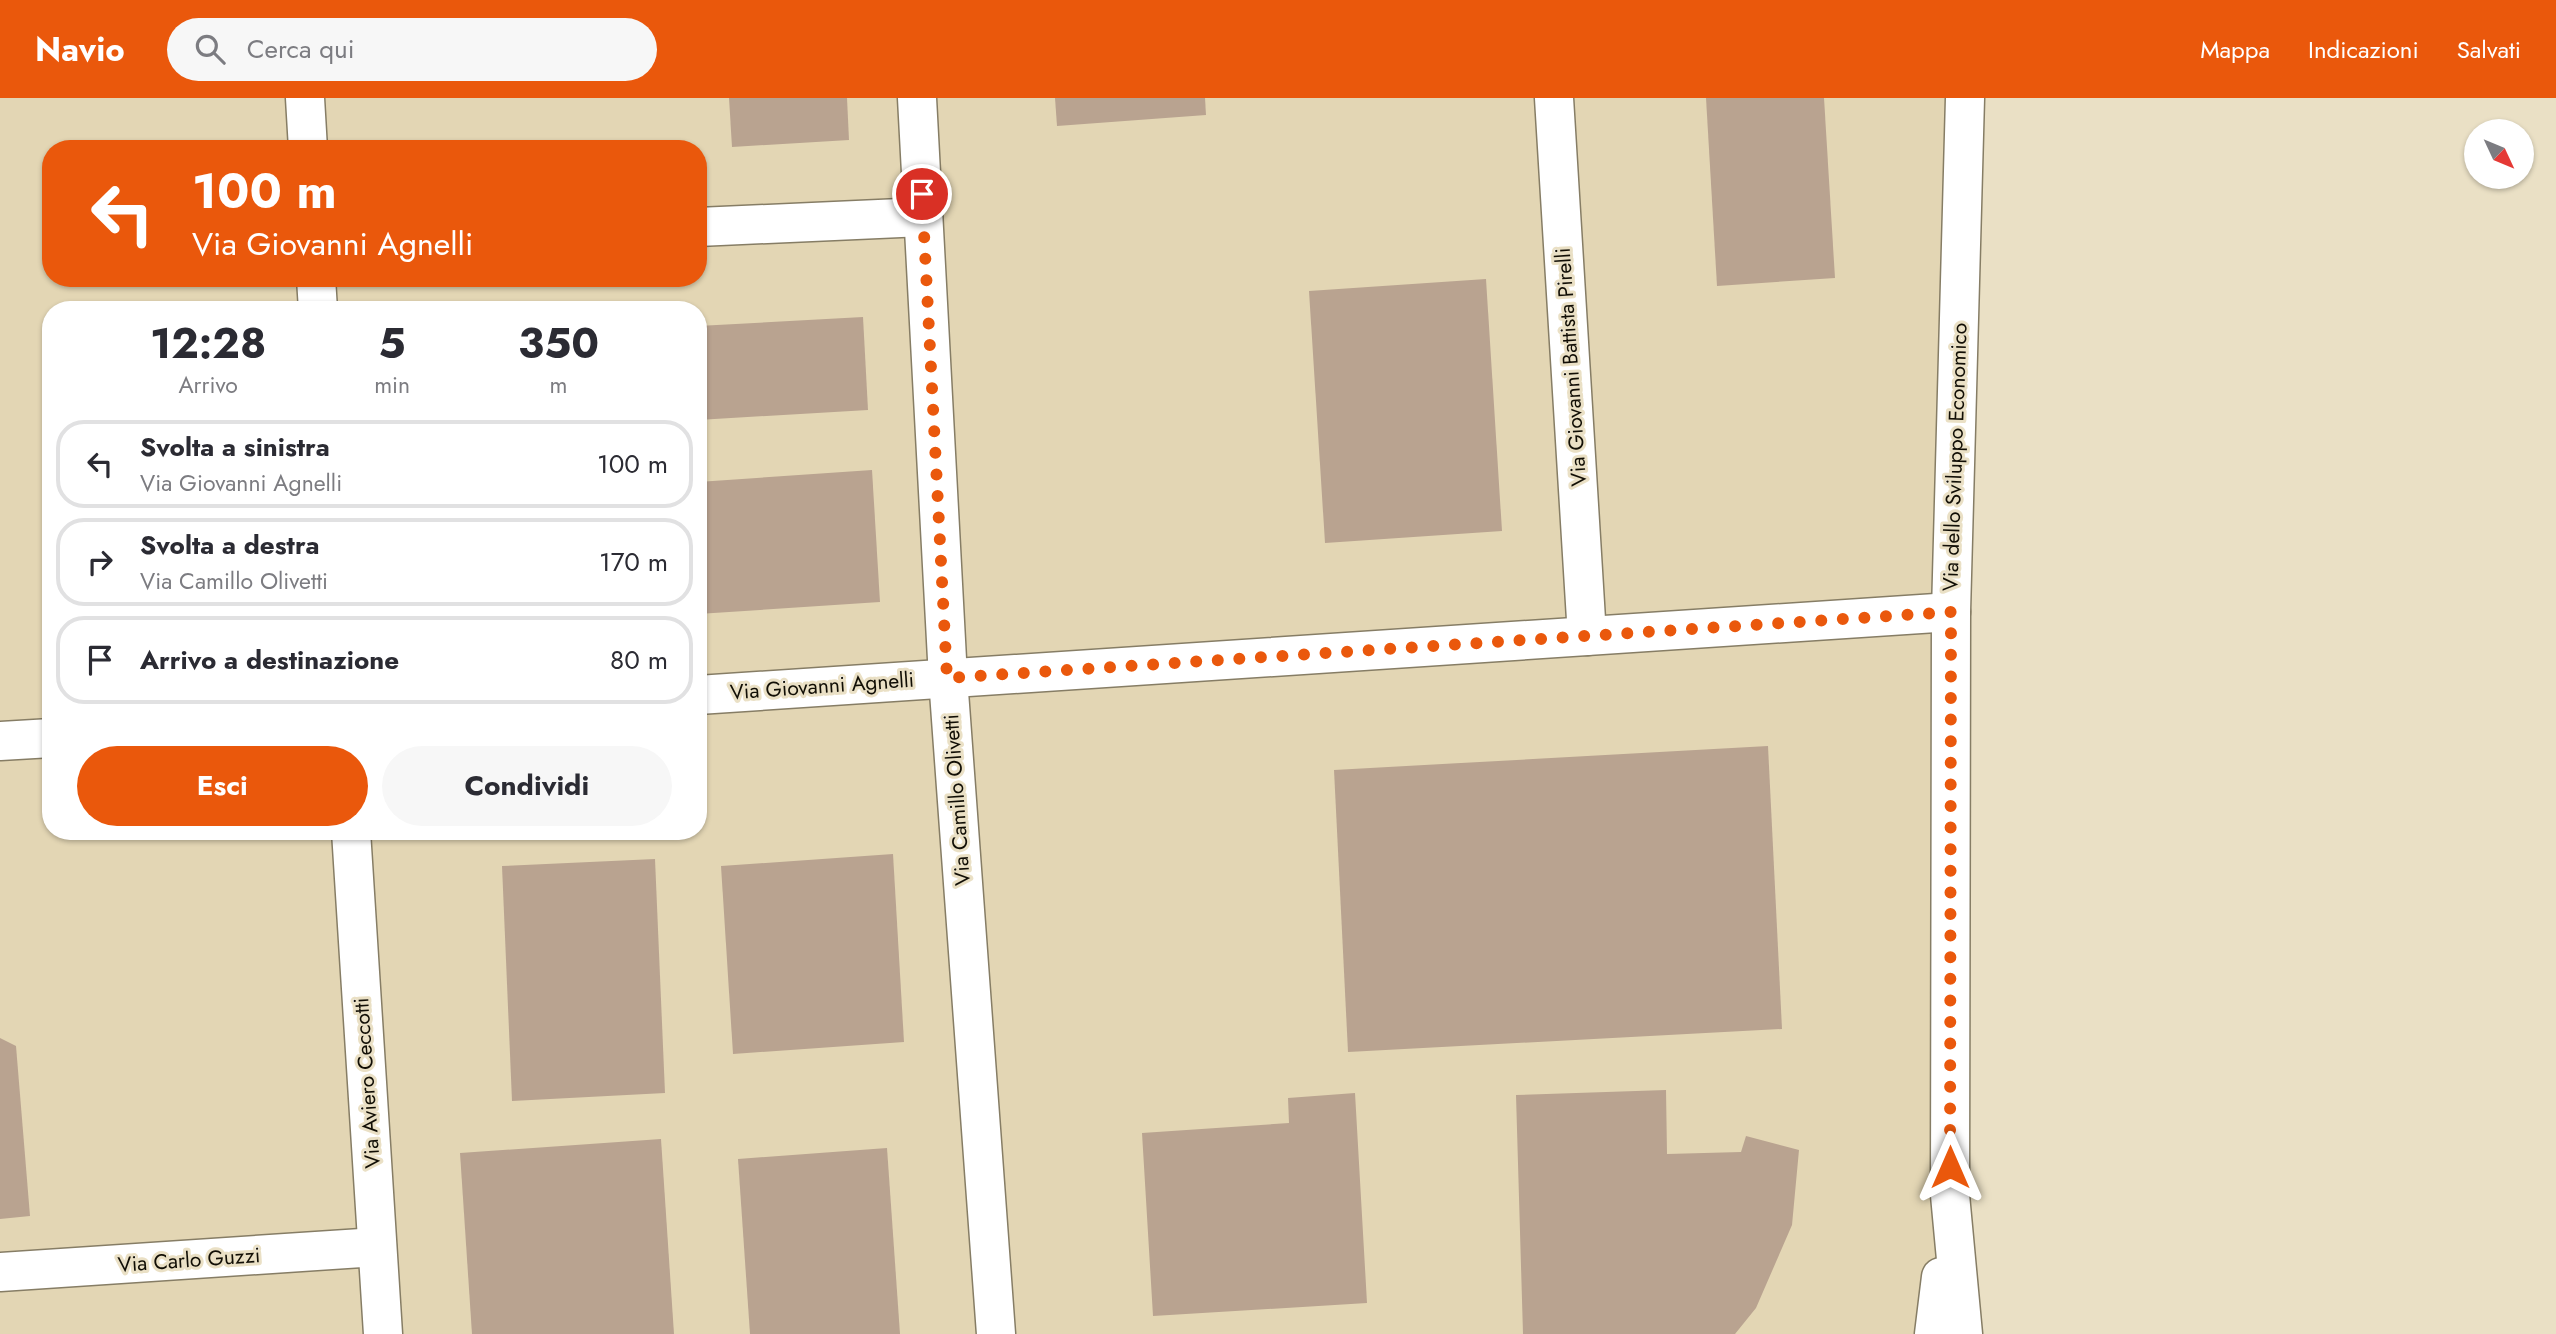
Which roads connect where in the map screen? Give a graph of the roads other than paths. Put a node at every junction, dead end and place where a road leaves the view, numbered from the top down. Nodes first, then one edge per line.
1 (305, 98) edge
2 (916, 98) edge
3 (1554, 98) edge
4 (1965, 98) edge
5 (307, 140) edge
6 (923, 218) junction
7 (707, 227) edge
8 (1951, 612) junction
9 (1587, 636) junction
10 (947, 678) junction
11 (707, 694) edge
12 (42, 739) edge
13 (0, 741) edge
14 (352, 840) edge
15 (1950, 1195) junction
16 (377, 1247) junction
17 (0, 1272) edge
18 (383, 1334) edge
19 (996, 1334) edge
20 (1934, 1334) edge
21 (1963, 1334) edge

1 - 5 street
2 - 6 street, Via Camillo Olivetti
3 - 9 street, Via Giovanni Battista Pirelli
4 - 8 street, Via dello Sviluppo Economico
6 - 7 street
6 - 10 street, Via Camillo Olivetti
8 - 9 street, Via Giovanni Agnelli
8 - 15 street, Via dello Sviluppo Economico
9 - 10 street, Via Giovanni Agnelli
10 - 11 street, Via Giovanni Agnelli
10 - 19 street, Via Camillo Olivetti
12 - 13 street
14 - 16 street, Via Aviero Ceccotti
15 - 20 street
15 - 21 street
16 - 17 street, Via Carlo Guzzi
16 - 18 street, Via Aviero Ceccotti

